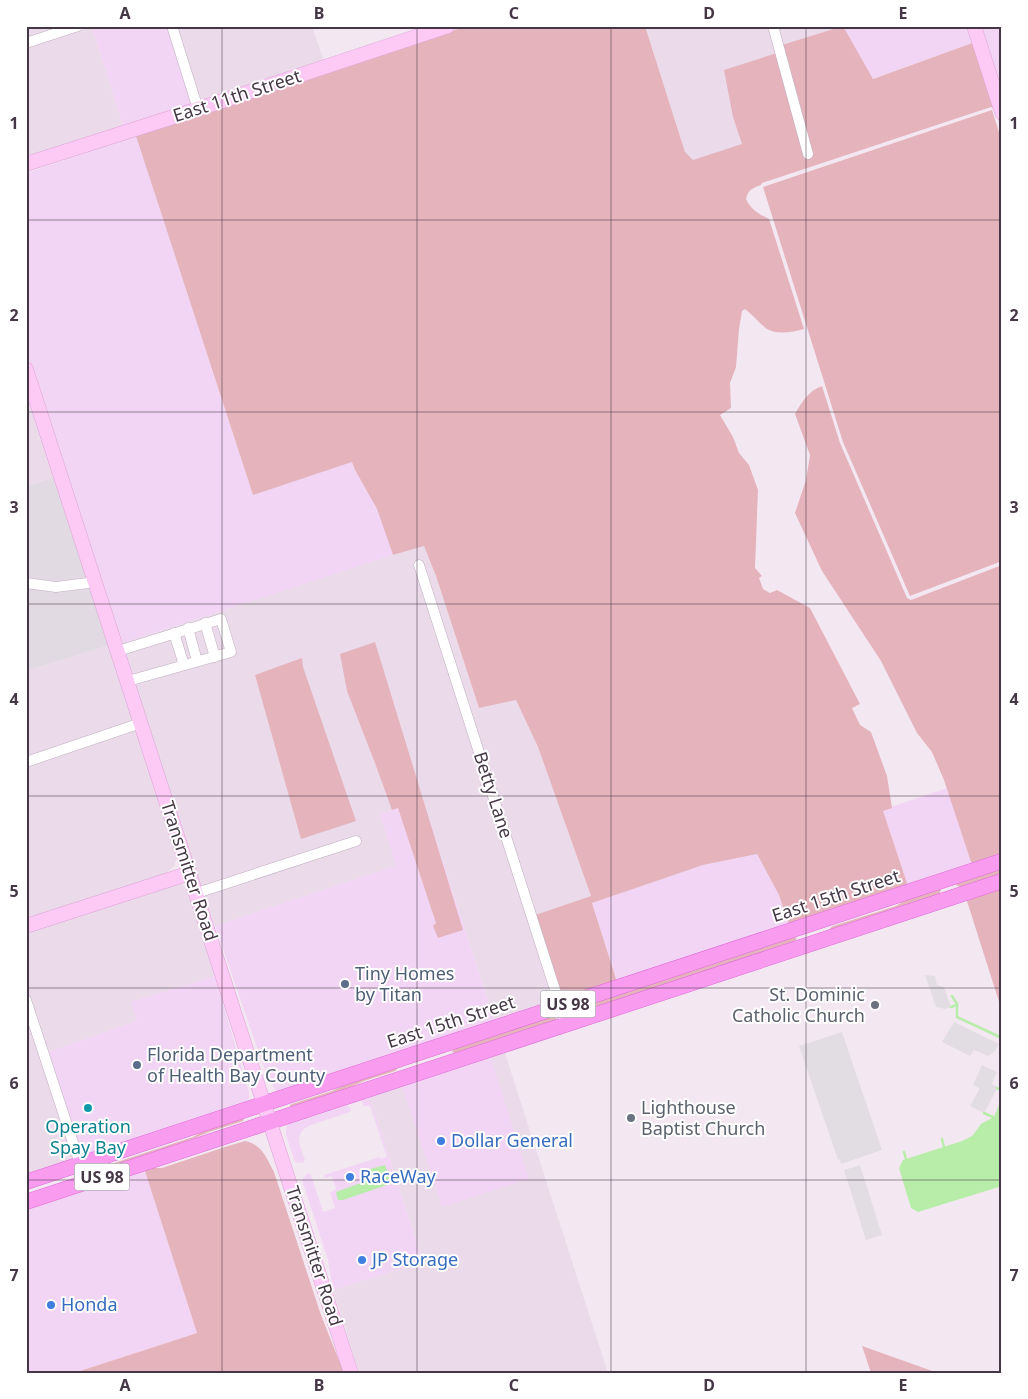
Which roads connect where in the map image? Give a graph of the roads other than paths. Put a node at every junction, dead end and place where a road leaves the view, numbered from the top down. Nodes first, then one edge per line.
1 (78, 26) edge
2 (172, 26) edge
3 (772, 26) edge
4 (974, 26) edge
5 (446, 27) edge
6 (26, 43) edge
7 (198, 109) junction
8 (1002, 113) edge
9 (808, 154) dead end
10 (26, 164) edge
11 (26, 369) edge
12 (419, 565) dead end
13 (96, 582) junction
14 (26, 583) edge
15 (205, 623) junction
16 (188, 628) junction
17 (174, 633) junction
18 (118, 651) junction
19 (215, 656) junction
20 (198, 661) junction
21 (184, 665) junction
22 (128, 680) junction
23 (141, 723) junction
24 (26, 762) edge
25 (356, 840) dead end
26 (1002, 861) edge
27 (190, 873) junction
28 (1002, 881) edge
29 (197, 893) junction
30 (26, 926) edge
31 (26, 1000) edge
32 (561, 1006) junction
33 (566, 1024) junction
34 (443, 1045) junction
35 (409, 1056) junction
36 (449, 1063) junction
37 (415, 1074) junction
38 (264, 1104) junction
39 (270, 1122) junction
40 (80, 1164) junction
41 (26, 1182) edge
42 (84, 1183) junction
43 (26, 1202) edge
44 (351, 1373) edge

1 - 6 street
2 - 7 street
3 - 9 street
4 - 8 street
5 - 7 street, East 11th Street
7 - 10 street, East 11th Street
11 - 13 street, Transmitter Road
12 - 32 street, Betty Lane
13 - 14 street
13 - 18 street, Transmitter Road
15 - 16 street
15 - 19 street
15 - 19 street
16 - 17 street
16 - 20 street
17 - 18 street
17 - 21 street
18 - 22 street, Transmitter Road
19 - 20 street
20 - 21 street
21 - 22 street
22 - 23 street, Transmitter Road
23 - 24 street
23 - 27 street, Transmitter Road
25 - 29 street
26 - 32 main road, East 15th Street / US 98
27 - 29 street, Transmitter Road
27 - 30 street
28 - 33 main road, US 98
29 - 38 street, Transmitter Road
31 - 40 street
32 - 33 street, Betty Lane
32 - 34 main road, East 15th Street / US 98
33 - 36 main road, US 98
34 - 35 main road, East 15th Street / US 98
34 - 36 street
35 - 37 street
35 - 38 main road, East 15th Street / US 98
36 - 37 main road, US 98
37 - 39 main road, US 98
38 - 39 street, Transmitter Road
38 - 40 main road, East 15th Street / US 98
39 - 42 main road, US 98
39 - 44 street, Transmitter Road
40 - 41 main road, East 15th Street / US 98
40 - 42 street
42 - 43 main road, US 98

